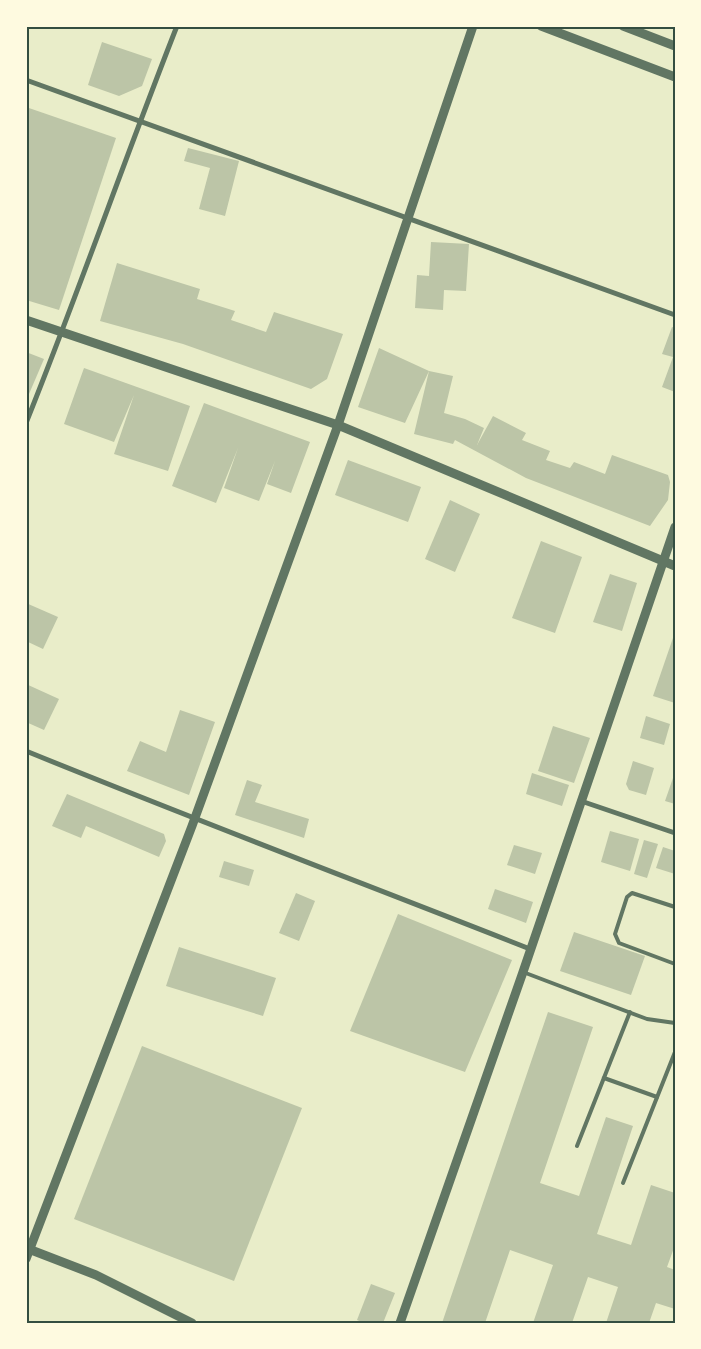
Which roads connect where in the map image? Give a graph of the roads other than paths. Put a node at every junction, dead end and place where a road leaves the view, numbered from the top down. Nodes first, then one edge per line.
1 (178, 26) edge
2 (473, 26) edge
3 (541, 26) edge
4 (623, 26) edge
5 (675, 46) edge
6 (675, 77) edge
7 (26, 80) edge
8 (140, 121) junction
9 (409, 219) junction
10 (675, 315) edge
11 (26, 320) edge
12 (63, 332) junction
13 (26, 423) edge
14 (338, 425) junction
15 (675, 527) edge
16 (663, 561) junction
17 (675, 566) edge
18 (26, 751) edge
19 (581, 801) junction
20 (195, 820) junction
21 (675, 833) edge
22 (675, 907) edge
23 (530, 949) junction
24 (675, 964) edge
25 (523, 972) junction
26 (630, 1012) junction
27 (675, 1023) edge
28 (675, 1052) edge
29 (604, 1078) junction
30 (657, 1098) junction
31 (577, 1146) dead end
32 (623, 1183) dead end
33 (28, 1248) edge
34 (26, 1259) edge
35 (192, 1323) edge
36 (400, 1323) edge

1 - 8 street
2 - 9 street
3 - 6 street
4 - 5 street
7 - 8 street
8 - 9 street
8 - 12 street
9 - 10 street
9 - 14 street
11 - 12 street
12 - 13 street
12 - 14 street
14 - 16 street
14 - 20 street
15 - 16 street
16 - 17 street
16 - 19 street
18 - 20 street
19 - 21 street
19 - 23 street
20 - 23 street
20 - 33 street
22 - 24 lane
23 - 25 street
25 - 26 lane
25 - 36 street
26 - 27 lane
26 - 29 lane
28 - 30 lane
29 - 30 lane
29 - 31 lane
30 - 32 lane
33 - 34 street
33 - 35 street

